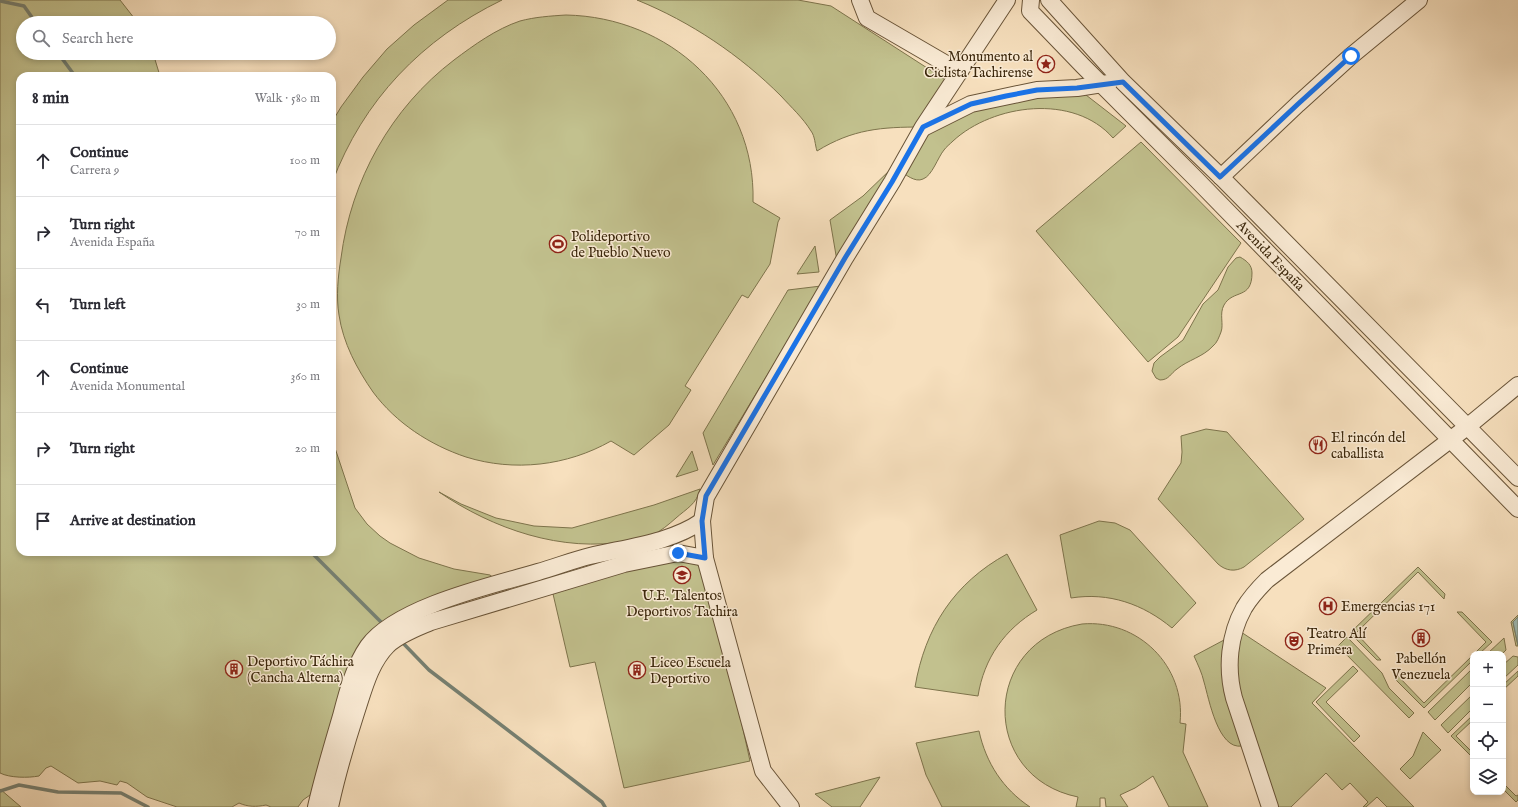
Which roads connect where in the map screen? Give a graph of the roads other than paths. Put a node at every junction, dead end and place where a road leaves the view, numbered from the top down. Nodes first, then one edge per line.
1 (860, 0) edge
2 (1007, 0) edge
3 (1031, 0) edge
4 (1049, 0) edge
5 (1411, 2) edge
6 (960, 72) junction
7 (1123, 82) junction
8 (1101, 84) junction
9 (923, 127) junction
10 (1220, 177) junction
11 (1518, 385) edge
12 (1467, 427) junction
13 (1450, 440) junction
14 (1518, 478) edge
15 (1518, 509) edge
16 (702, 521) junction
17 (705, 558) junction
18 (545, 570) junction
19 (550, 586) junction
20 (399, 629) junction
21 (385, 639) junction
22 (330, 804) edge
23 (316, 807) edge
24 (791, 807) edge
25 (1270, 807) edge

1 - 6 street
2 - 6 street
3 - 8 street, Avenida España
4 - 7 street, Avenida España
5 - 10 street
6 - 9 street
7 - 8 street
7 - 10 street, Avenida España
8 - 9 street
8 - 13 street, Avenida España
9 - 16 street
10 - 12 street, Avenida España
11 - 12 street
12 - 13 street
12 - 14 street, Avenida España
13 - 15 street, Avenida España
13 - 25 street
16 - 17 street
16 - 18 street
17 - 19 street
17 - 24 street
18 - 19 street
18 - 20 street
19 - 20 street
20 - 21 street
21 - 22 street
21 - 23 street

